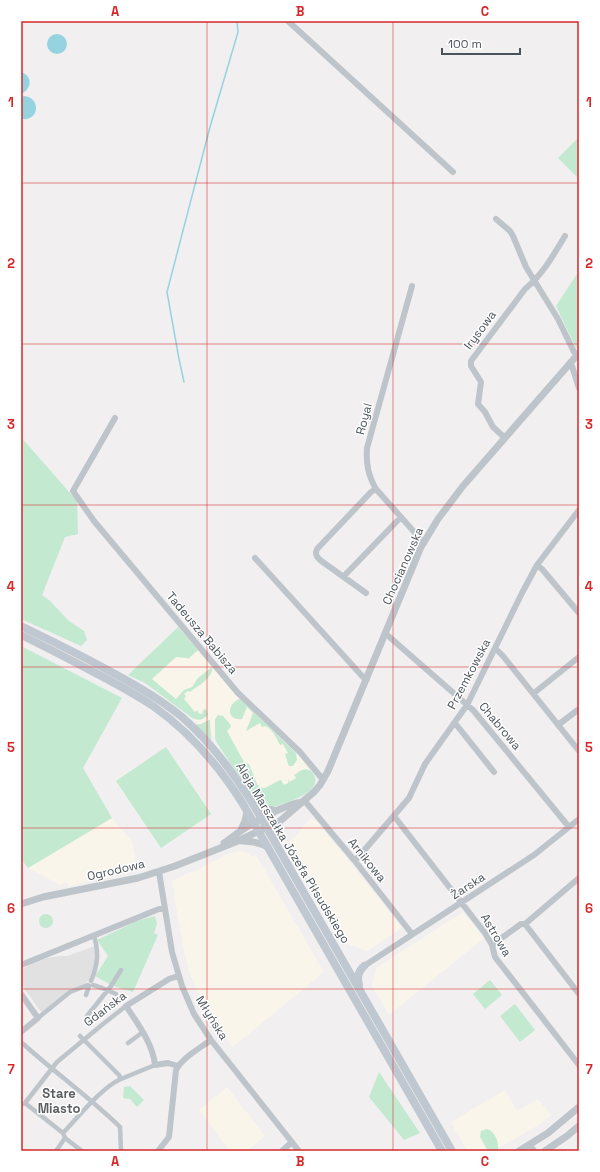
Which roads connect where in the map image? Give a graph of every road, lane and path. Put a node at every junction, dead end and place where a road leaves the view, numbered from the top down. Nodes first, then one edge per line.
1 (288, 21) edge
2 (452, 172) dead end
3 (496, 219) dead end
4 (565, 236) dead end
5 (535, 281) junction
6 (412, 286) dead end
7 (578, 354) edge
8 (570, 364) junction
9 (579, 388) edge
10 (115, 418) dead end
11 (505, 438) junction
12 (376, 489) junction
13 (579, 510) edge
14 (401, 517) junction
15 (424, 542) junction
16 (255, 558) dead end
17 (537, 566) junction
18 (344, 576) junction
19 (366, 592) dead end
20 (579, 613) edge
21 (21, 626) edge
22 (386, 634) junction
23 (21, 635) edge
24 (496, 648) junction
25 (579, 657) edge
26 (367, 679) junction
27 (534, 694) junction
28 (467, 705) junction
29 (579, 709) edge
30 (455, 723) junction
31 (558, 725) junction
32 (579, 751) edge
33 (494, 772) dead end
34 (324, 779) junction
35 (303, 801) junction
36 (253, 804) junction
37 (276, 811) junction
38 (248, 812) junction
39 (394, 816) junction
40 (579, 819) edge
41 (258, 821) junction
42 (280, 821) junction
43 (569, 827) junction
44 (241, 830) junction
45 (263, 830) junction
46 (238, 841) junction
47 (275, 843) junction
48 (268, 847) junction
49 (214, 850) junction
50 (355, 861) junction
51 (159, 872) junction
52 (579, 878) edge
53 (462, 902) junction
54 (21, 904) edge
55 (165, 909) junction
56 (525, 924) junction
57 (412, 934) junction
58 (94, 936) junction
59 (492, 945) junction
60 (340, 955) junction
61 (21, 965) edge
62 (364, 966) junction
63 (121, 970) dead end
64 (178, 976) junction
65 (90, 984) junction
66 (108, 990) junction
67 (21, 994) edge
68 (86, 994) dead end
69 (116, 994) dead end
70 (361, 994) junction
71 (579, 994) edge
72 (126, 1006) junction
73 (87, 1016) dead end
74 (38, 1018) junction
75 (21, 1032) edge
76 (142, 1032) junction
77 (82, 1038) junction
78 (211, 1040) junction
79 (21, 1042) edge
80 (128, 1043) dead end
81 (155, 1065) junction
82 (579, 1065) edge
83 (178, 1066) junction
84 (52, 1069) junction
85 (121, 1078) junction
86 (92, 1102) junction
87 (23, 1104) edge
88 (579, 1107) edge
89 (579, 1126) edge
90 (63, 1133) junction
91 (64, 1138) junction
92 (292, 1142) junction
93 (532, 1148) edge
94 (56, 1151) edge
95 (82, 1151) edge
96 (121, 1151) edge
97 (158, 1151) edge
98 (282, 1151) edge
99 (299, 1151) edge
100 (442, 1151) edge
101 (452, 1151) edge
102 (519, 1151) edge
103 (545, 1151) edge

1 - 2 street
3 - 5 street
4 - 5 street
5 - 7 street
5 - 11 street, Irysowa
6 - 12 street, Royal
7 - 8 street, Chocianowska
8 - 9 street
8 - 11 street, Chocianowska
10 - 34 street, Tadeusza Babisza
11 - 15 street, Chocianowska
12 - 14 street, Royal
12 - 18 street
13 - 17 street, Przemkowska
14 - 15 street, Royal
14 - 18 street
15 - 22 street, Chocianowska
16 - 26 street
17 - 20 street
17 - 24 street, Przemkowska
18 - 19 street
21 - 36 main road, Aleja Marszałka Józefa Piłsudskiego
22 - 26 street, Chocianowska
22 - 28 street, Chabrowa
23 - 38 main road, Aleja Marszałka Józefa Piłsudskiego
24 - 27 street
24 - 28 street, Przemkowska
25 - 27 street
26 - 34 street, Chocianowska
27 - 31 street
28 - 30 street, Przemkowska
28 - 43 street, Chabrowa
29 - 31 street
30 - 33 street
30 - 39 street, Przemkowska
31 - 32 street
34 - 35 street
35 - 37 street
35 - 42 street
35 - 50 street, Arnikowa
36 - 37 street
36 - 41 main road, Aleja Marszałka Józefa Piłsudskiego
37 - 41 street
38 - 41 main road, Aleja Marszałka Józefa Piłsudskiego
38 - 44 street
39 - 50 street, Przemkowska
39 - 53 street, Astrowa
40 - 43 street, Żarska
41 - 44 street, Ogrodowa
41 - 45 main road, Aleja Marszałka Józefa Piłsudskiego
42 - 45 street
42 - 47 street
43 - 53 street, Żarska
44 - 49 street, Ogrodowa
45 - 46 street, Ogrodowa
45 - 47 main road, Aleja Marszałka Józefa Piłsudskiego
45 - 48 main road, Aleja Marszałka Józefa Piłsudskiego
46 - 48 street
46 - 49 street, Ogrodowa
47 - 60 main road, Aleja Marszałka Józefa Piłsudskiego
48 - 100 main road, Aleja Marszałka Józefa Piłsudskiego
49 - 51 street, Ogrodowa
50 - 57 street, Arnikowa
51 - 54 street, Ogrodowa
51 - 55 street, Młyńska
52 - 56 street
53 - 57 street, Żarska
53 - 59 street, Astrowa
55 - 58 street
55 - 64 street, Młyńska
56 - 59 street
56 - 71 street
57 - 62 street, Żarska
58 - 61 street
58 - 65 street
59 - 82 street, Astrowa
60 - 62 main road
60 - 70 main road, Aleja Marszałka Józefa Piłsudskiego
62 - 70 main road
63 - 66 street
64 - 72 street, Gdańska
64 - 78 street, Młyńska
65 - 66 street
65 - 68 street
65 - 74 street
66 - 69 street
66 - 73 street
67 - 74 street
70 - 101 main road, Aleja Marszałka Józefa Piłsudskiego
72 - 76 street
72 - 77 street, Gdańska
74 - 75 street
76 - 80 street
76 - 81 street
77 - 84 street, Gdańska
77 - 85 street
78 - 83 street
78 - 92 street, Młyńska
79 - 84 street
81 - 83 street
81 - 85 street
83 - 97 street
84 - 86 street
84 - 87 street, Gdańska
85 - 86 street
86 - 90 street
86 - 96 street
87 - 90 street
88 - 93 street
89 - 103 street
90 - 91 street
91 - 94 street
91 - 95 street
92 - 98 street
92 - 99 street, Młyńska
93 - 102 street

